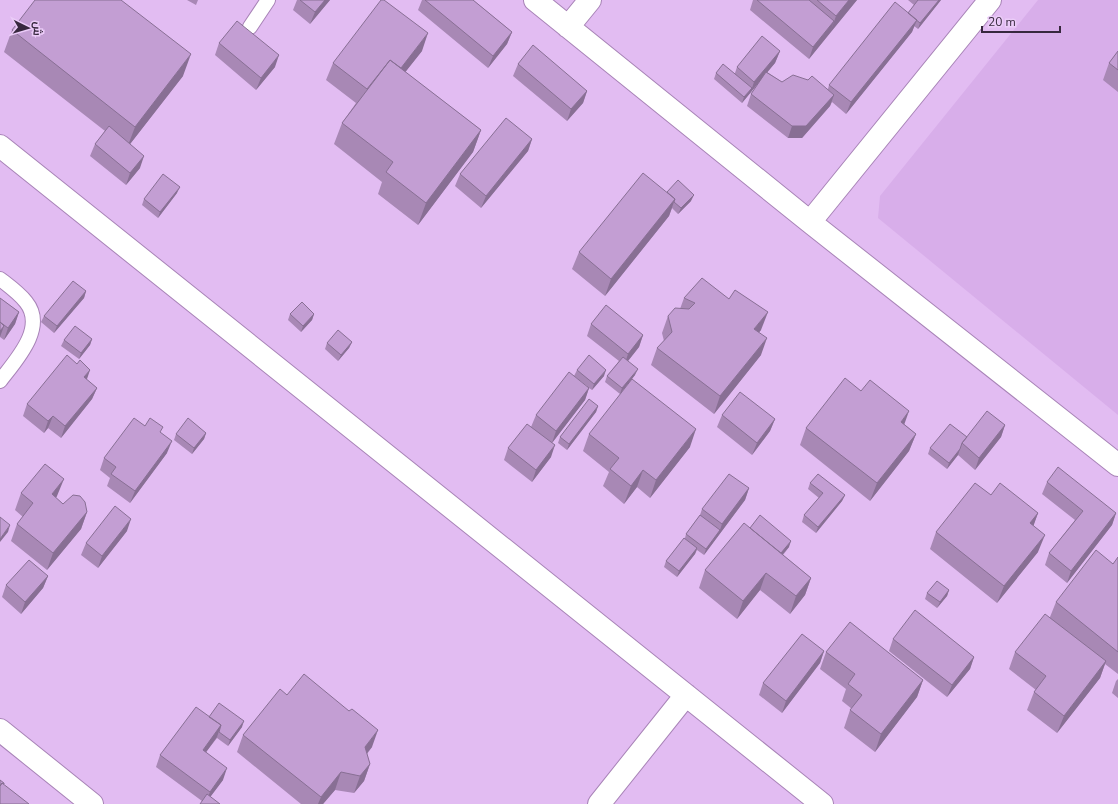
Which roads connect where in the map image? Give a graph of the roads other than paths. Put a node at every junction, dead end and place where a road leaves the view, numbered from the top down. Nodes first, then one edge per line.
1 (268, 0) edge
2 (535, 0) edge
3 (590, 0) edge
4 (990, 0) edge
5 (250, 26) dead end
6 (568, 27) junction
7 (0, 146) edge
8 (810, 222) junction
9 (0, 279) edge
10 (0, 381) edge
11 (1118, 465) edge
12 (686, 695) junction
13 (0, 730) edge
14 (92, 804) edge
15 (599, 804) edge
16 (822, 804) edge

1 - 5 lane
2 - 6 street
3 - 6 street
4 - 8 street
6 - 8 street
7 - 12 street
8 - 11 street
9 - 10 lane
12 - 15 street
12 - 16 street
13 - 14 street

